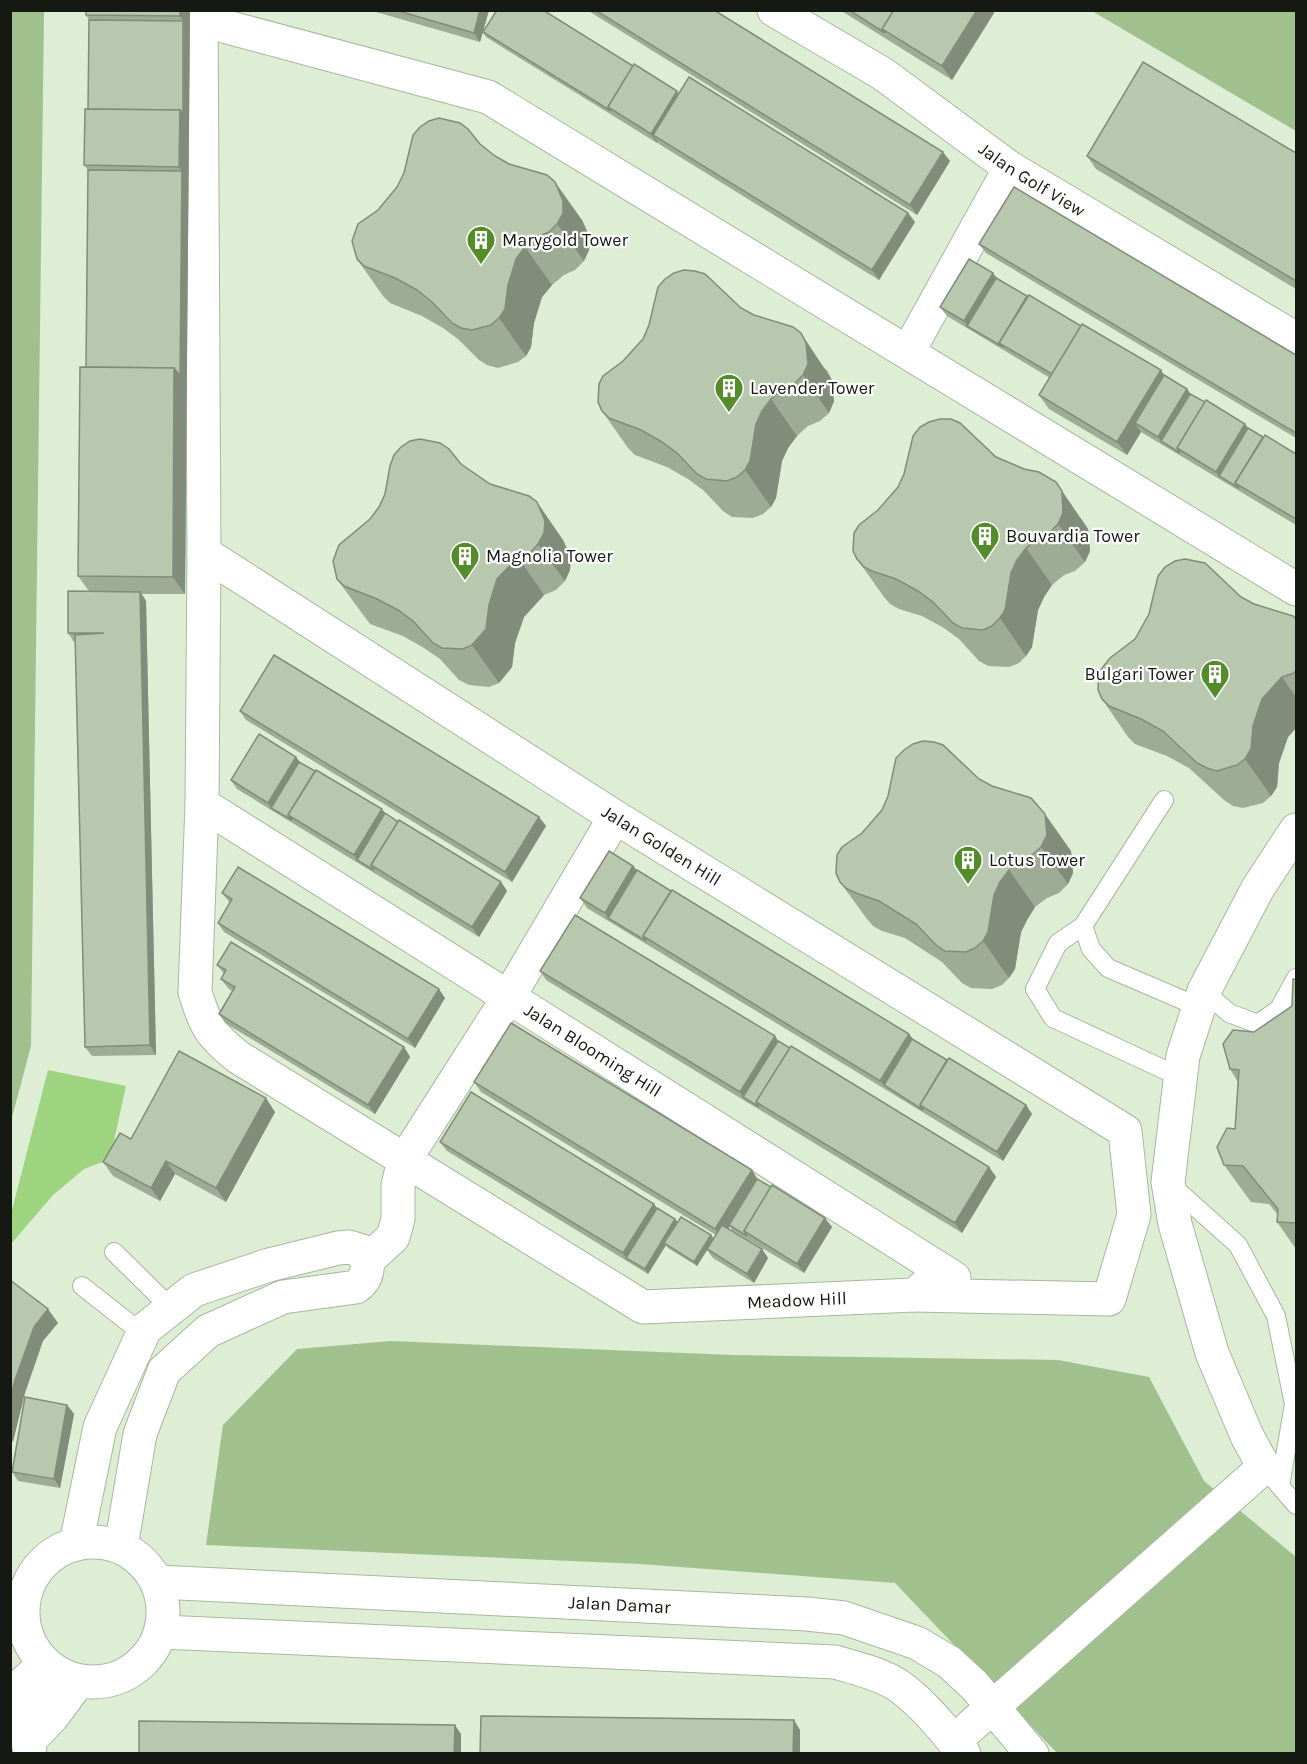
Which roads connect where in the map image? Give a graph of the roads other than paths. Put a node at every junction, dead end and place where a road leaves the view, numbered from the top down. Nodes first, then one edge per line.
1 (774, 10) edge
2 (201, 15) edge
3 (1010, 168) junction
4 (1296, 339) edge
5 (908, 351) junction
6 (204, 553) junction
7 (1296, 589) edge
8 (1164, 800) edge
9 (201, 804) junction
10 (615, 817) junction
11 (1296, 830) edge
12 (1083, 926) junction
13 (1296, 978) edge
14 (508, 998) junction
15 (1202, 999) junction
16 (1180, 1077) junction
17 (1125, 1131) joint
18 (404, 1161) junction
19 (1168, 1182) junction
20 (114, 1252) dead end
21 (368, 1260) junction
22 (934, 1267) junction
23 (82, 1286) dead end
24 (914, 1294) junction
25 (986, 1296) junction
26 (171, 1308) junction
27 (143, 1334) junction
28 (1272, 1477) junction
29 (1296, 1505) edge
30 (76, 1544) junction
31 (121, 1547) junction
32 (21, 1577) edge
33 (158, 1582) junction
34 (162, 1632) junction
35 (31, 1652) edge
36 (78, 1682) junction
37 (10, 1686) edge
38 (993, 1708) junction
39 (29, 1748) edge
40 (959, 1748) edge
41 (1032, 1754) edge

1 - 3 street, Jalan Golf View
2 - 5 street
2 - 6 street
3 - 4 street, Jalan Golf View
3 - 5 street
5 - 7 street
6 - 9 street
6 - 10 street, Jalan Golden Hill
8 - 12 lane
9 - 14 street, Jalan Blooming Hill
9 - 18 street
10 - 14 street
10 - 17 street, Jalan Golden Hill
11 - 15 street
12 - 15 lane
12 - 16 lane
13 - 15 lane
14 - 18 street
14 - 22 street, Jalan Blooming Hill
15 - 16 street
16 - 19 street
17 - 25 street, Meadow Hill
18 - 21 street
18 - 24 street, Meadow Hill
19 - 28 street
19 - 28 lane
20 - 26 lane
21 - 26 street
21 - 31 street
22 - 24 street
22 - 25 street, Jalan Blooming Hill
23 - 27 lane
24 - 25 street, Meadow Hill
26 - 27 street
27 - 30 street
28 - 29 lane
28 - 38 street
30 - 31 street
30 - 32 street
31 - 33 street
32 - 35 street
33 - 34 street
33 - 38 street, Jalan Damar
34 - 36 street
34 - 40 street
35 - 36 street
35 - 37 lane
35 - 39 street
36 - 39 street
38 - 40 street
38 - 41 street, Jalan Damar

